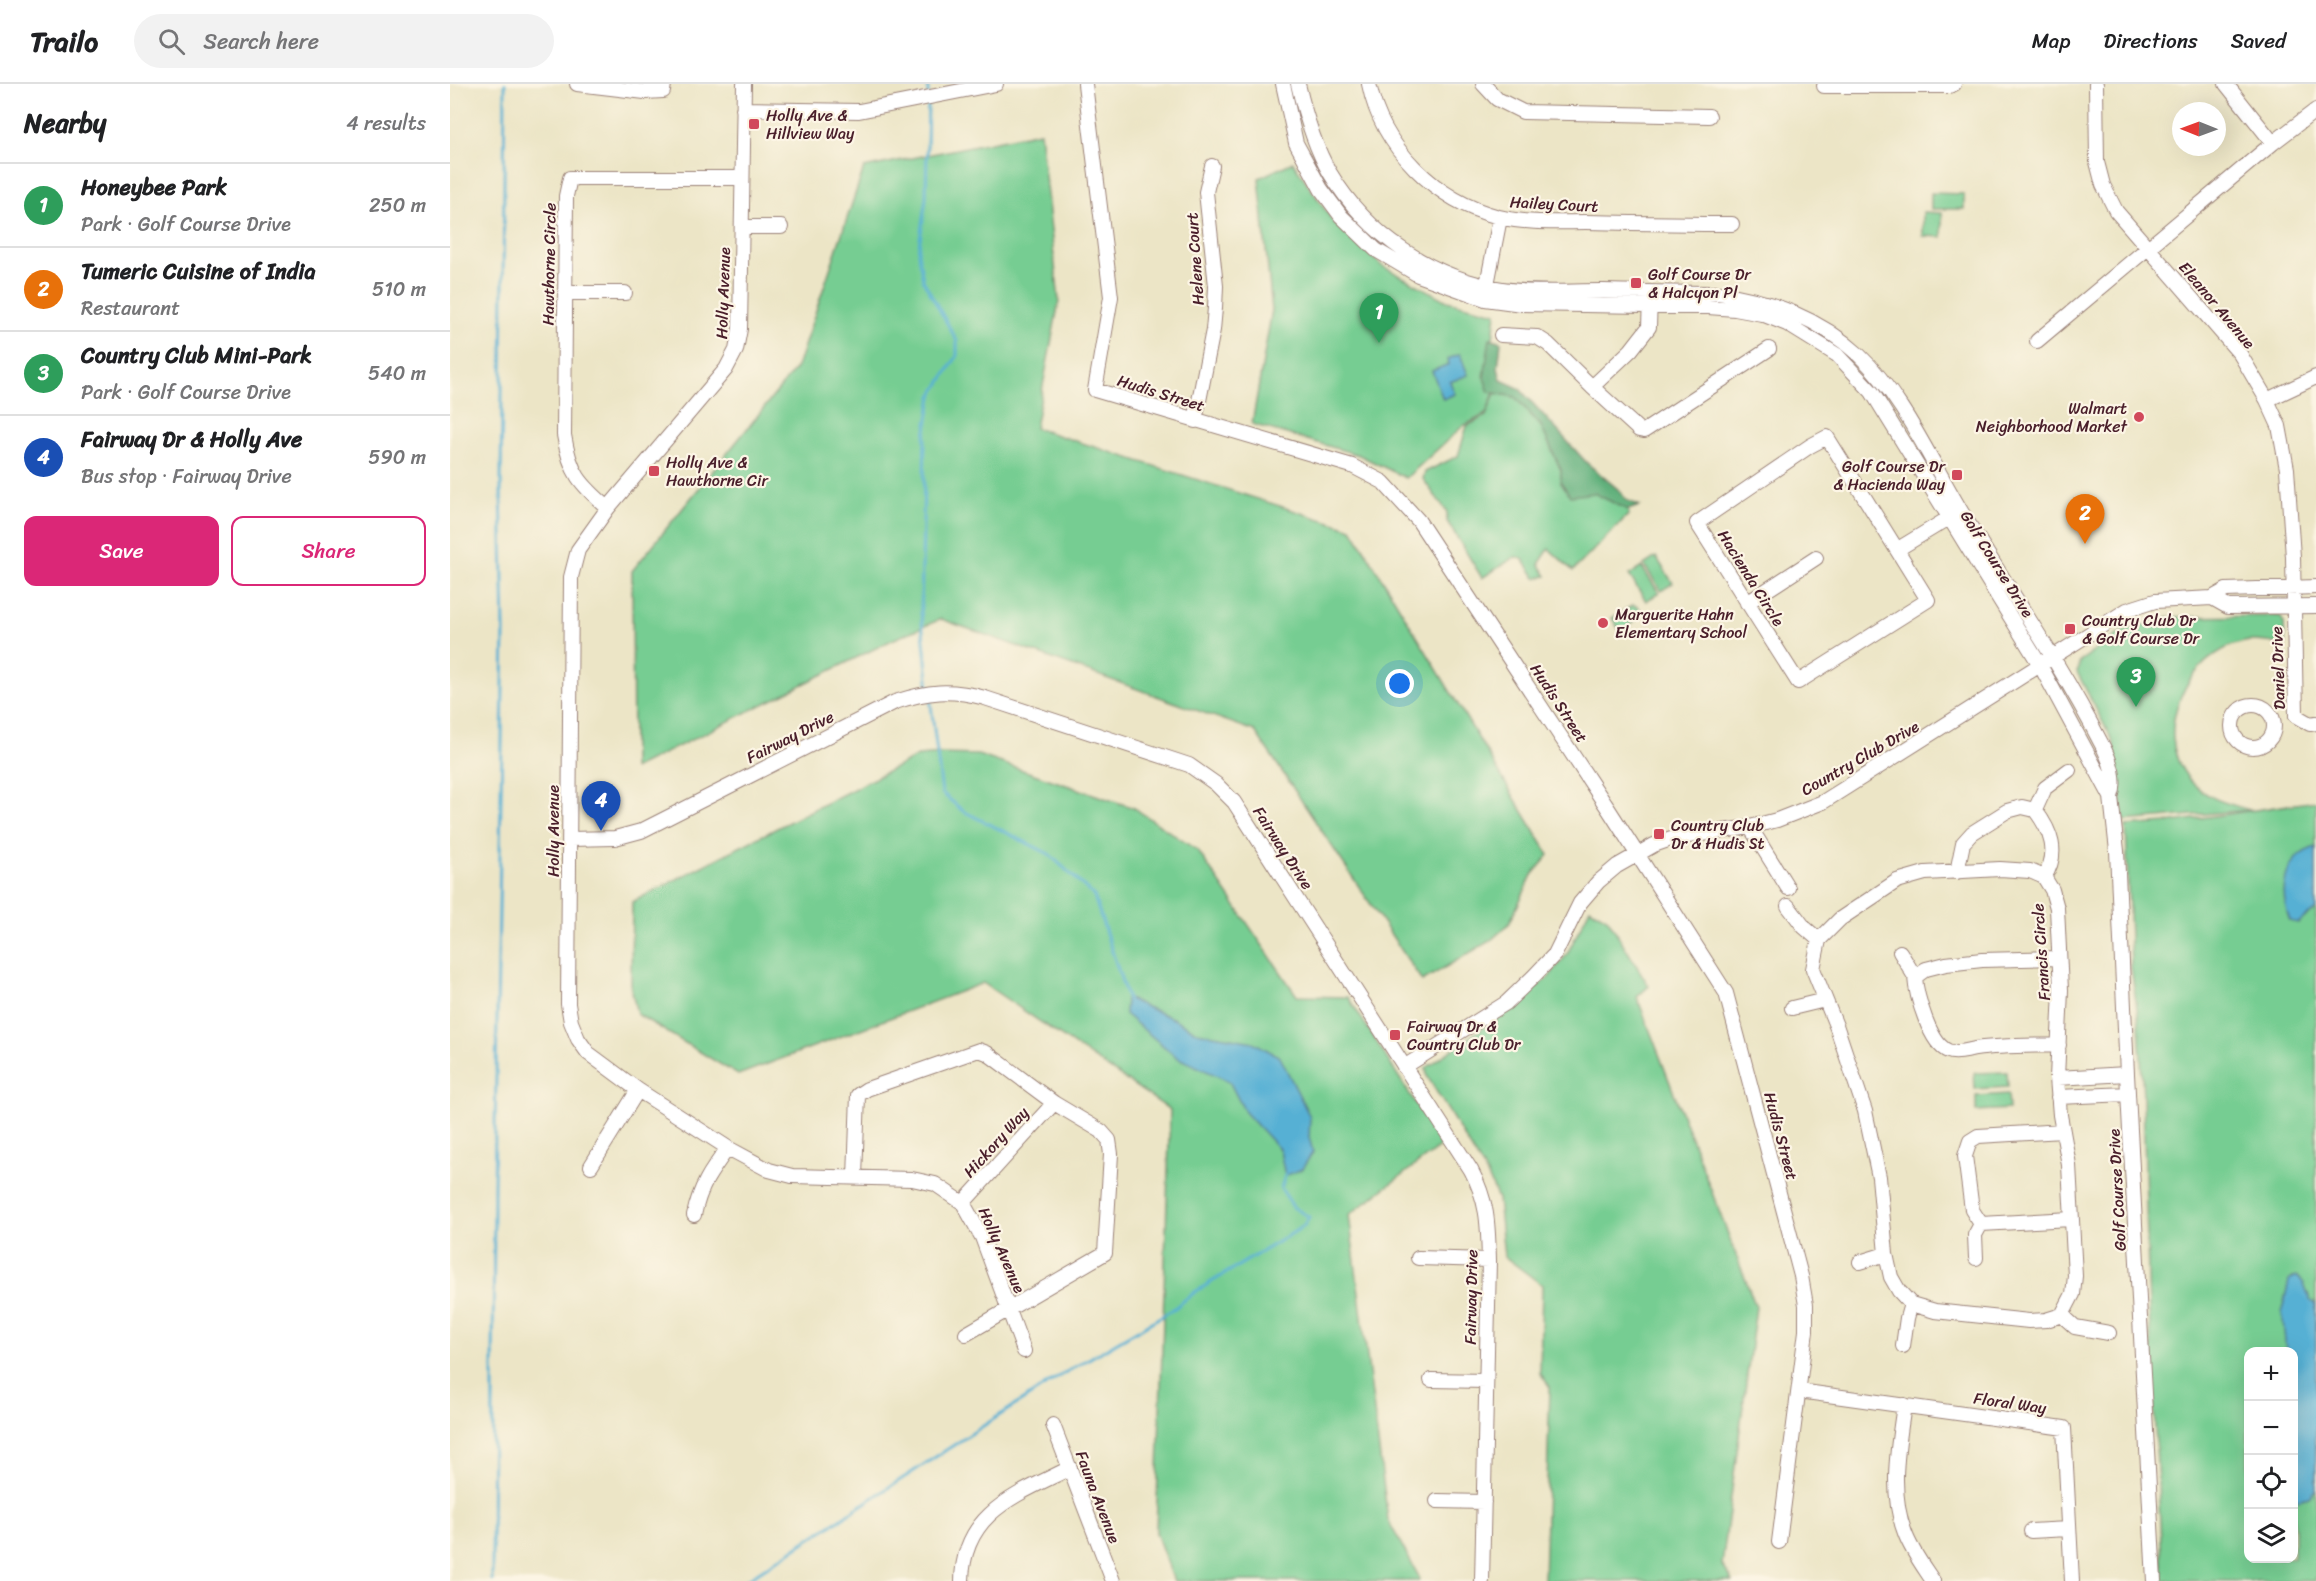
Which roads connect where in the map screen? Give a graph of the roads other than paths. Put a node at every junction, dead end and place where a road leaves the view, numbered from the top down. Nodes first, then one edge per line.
1 (577, 84) edge
2 (664, 84) edge
3 (744, 84) edge
4 (996, 84) edge
5 (1085, 84) edge
6 (1283, 84) edge
7 (1298, 84) edge
8 (1370, 84) edge
9 (1483, 84) edge
10 (1954, 84) edge
11 (2096, 84) edge
12 (2226, 84) edge
13 (1893, 85) edge
14 (1824, 86) dead end
15 (743, 109) junction
16 (2316, 110) edge
17 (1708, 116) dead end
18 (2273, 143) junction
19 (1212, 165) dead end
20 (742, 178) junction
21 (1500, 218) junction
22 (1732, 224) dead end
23 (742, 227) junction
24 (781, 227) dead end
25 (2147, 249) junction
26 (565, 293) junction
27 (625, 293) dead end
28 (1486, 293) junction
29 (1650, 299) junction
30 (1502, 335) dead end
31 (2037, 341) dead end
32 (1769, 349) dead end
33 (2316, 377) edge
34 (1592, 387) junction
35 (2267, 400) junction
36 (1195, 421) junction
37 (608, 508) junction
38 (1949, 518) junction
39 (1898, 549) junction
40 (1816, 558) dead end
41 (2316, 587) edge
42 (2293, 597) junction
43 (1747, 603) junction
44 (2316, 606) edge
45 (2047, 662) junction
46 (2296, 716) junction
47 (2273, 719) dead end
48 (2316, 723) edge
49 (2069, 770) dead end
50 (2035, 810) junction
51 (1750, 827) junction
52 (570, 839) junction
53 (1638, 854) junction
54 (1957, 872) junction
55 (2044, 877) junction
56 (1788, 888) dead end
57 (1788, 906) dead end
58 (1819, 940) junction
59 (1900, 952) dead end
60 (2058, 958) junction
61 (1915, 977) junction
62 (1825, 1000) junction
63 (1792, 1008) dead end
64 (2059, 1044) junction
65 (1404, 1067) junction
66 (2127, 1074) junction
67 (2057, 1078) junction
68 (638, 1090) junction
69 (2128, 1094) junction
70 (2058, 1097) junction
71 (1054, 1103) junction
72 (2063, 1131) junction
73 (728, 1148) junction
74 (591, 1166) dead end
75 (855, 1177) junction
76 (963, 1203) junction
77 (694, 1215) dead end
78 (2071, 1219) junction
79 (1981, 1224) junction
80 (1886, 1254) junction
81 (1418, 1258) dead end
82 (1976, 1258) dead end
83 (1489, 1260) junction
84 (1860, 1262) dead end
85 (1911, 1304) junction
86 (1010, 1309) junction
87 (2062, 1315) junction
88 (2109, 1333) dead end
89 (966, 1334) dead end
90 (1903, 1346) dead end
91 (1024, 1351) dead end
92 (1431, 1380) dead end
93 (1486, 1381) junction
94 (1799, 1391) junction
95 (1904, 1405) junction
96 (1053, 1425) dead end
97 (1070, 1468) junction
98 (1437, 1501) dead end
99 (1484, 1502) junction
100 (2068, 1529) junction
101 (2031, 1531) dead end
102 (1779, 1542) dead end
103 (962, 1581) edge
104 (1113, 1581) edge
105 (1482, 1581) edge
106 (1933, 1581) edge
107 (2072, 1581) edge
108 (2154, 1581) edge

1 - 2 street
3 - 15 street, Holly Avenue
4 - 15 street
5 - 36 street, Hudis Street
6 - 28 street, Golf Course Drive
7 - 28 street, Golf Course Drive
8 - 21 street, Hailey Court
9 - 17 street
10 - 13 street
11 - 25 street, Eleanor Avenue
12 - 18 street
13 - 14 street
15 - 20 street, Holly Avenue
16 - 18 street
18 - 25 street
19 - 36 street, Helene Court
20 - 23 street, Holly Avenue
20 - 26 street, Hawthorne Circle
21 - 22 street, Hailey Court
21 - 28 street
23 - 24 street
23 - 37 street, Holly Avenue
25 - 31 street
25 - 35 street, Eleanor Avenue
26 - 27 street
26 - 37 street, Hawthorne Circle
28 - 29 street, Golf Course Drive
29 - 34 street
29 - 38 street, Golf Course Drive
29 - 45 street, Golf Course Drive
30 - 34 street
32 - 34 street
33 - 35 street
35 - 42 street, Eleanor Avenue
36 - 53 street, Hudis Street
37 - 52 street, Holly Avenue
38 - 39 street
38 - 45 street, Golf Course Drive
39 - 43 street, Hacienda Circle
39 - 43 street, Hacienda Circle
40 - 43 street
41 - 42 street, Country Club Drive
42 - 44 street, Country Club Drive
42 - 45 street, Country Club Drive
42 - 46 street, Daniel Drive
45 - 51 street, Country Club Drive
45 - 66 street, Golf Course Drive
46 - 47 street
46 - 48 street, Daniel Drive
49 - 50 street
50 - 54 street
50 - 55 street
51 - 53 street, Country Club Drive
51 - 56 street
52 - 65 street, Fairway Drive
52 - 68 street, Holly Avenue
53 - 65 street, Country Club Drive
53 - 94 street, Hudis Street
54 - 55 street
54 - 58 street
55 - 60 street, Francis Circle
57 - 58 street
58 - 62 street
59 - 61 street
60 - 61 street
60 - 64 street, Francis Circle
61 - 64 street
62 - 63 street
62 - 80 street
64 - 67 street, Francis Circle
65 - 83 street, Fairway Drive
66 - 67 street
66 - 69 street, Golf Course Drive
67 - 70 street, Francis Circle
68 - 73 street, Holly Avenue
68 - 74 street
69 - 70 street
69 - 108 street, Golf Course Drive
70 - 72 street, Francis Circle
71 - 75 street
71 - 76 street, Hickory Way
71 - 86 street
72 - 78 street, Francis Circle
72 - 79 street
73 - 75 street, Holly Avenue
73 - 77 street
75 - 76 street, Holly Avenue
76 - 86 street, Holly Avenue
78 - 79 street
78 - 87 street, Francis Circle
79 - 82 street
80 - 84 street
80 - 85 street
81 - 83 street
83 - 93 street, Fairway Drive
85 - 87 street
85 - 90 street
86 - 89 street
86 - 91 street, Holly Avenue
87 - 88 street
92 - 93 street
93 - 99 street, Fairway Drive
94 - 95 street, Floral Way
94 - 102 street, Hudis Street
95 - 100 street, Floral Way
95 - 106 street
96 - 97 street, Fauna Avenue
97 - 103 street
97 - 104 street, Fauna Avenue
98 - 99 street
99 - 105 street, Fairway Drive
100 - 101 street
100 - 107 street, Floral Way

